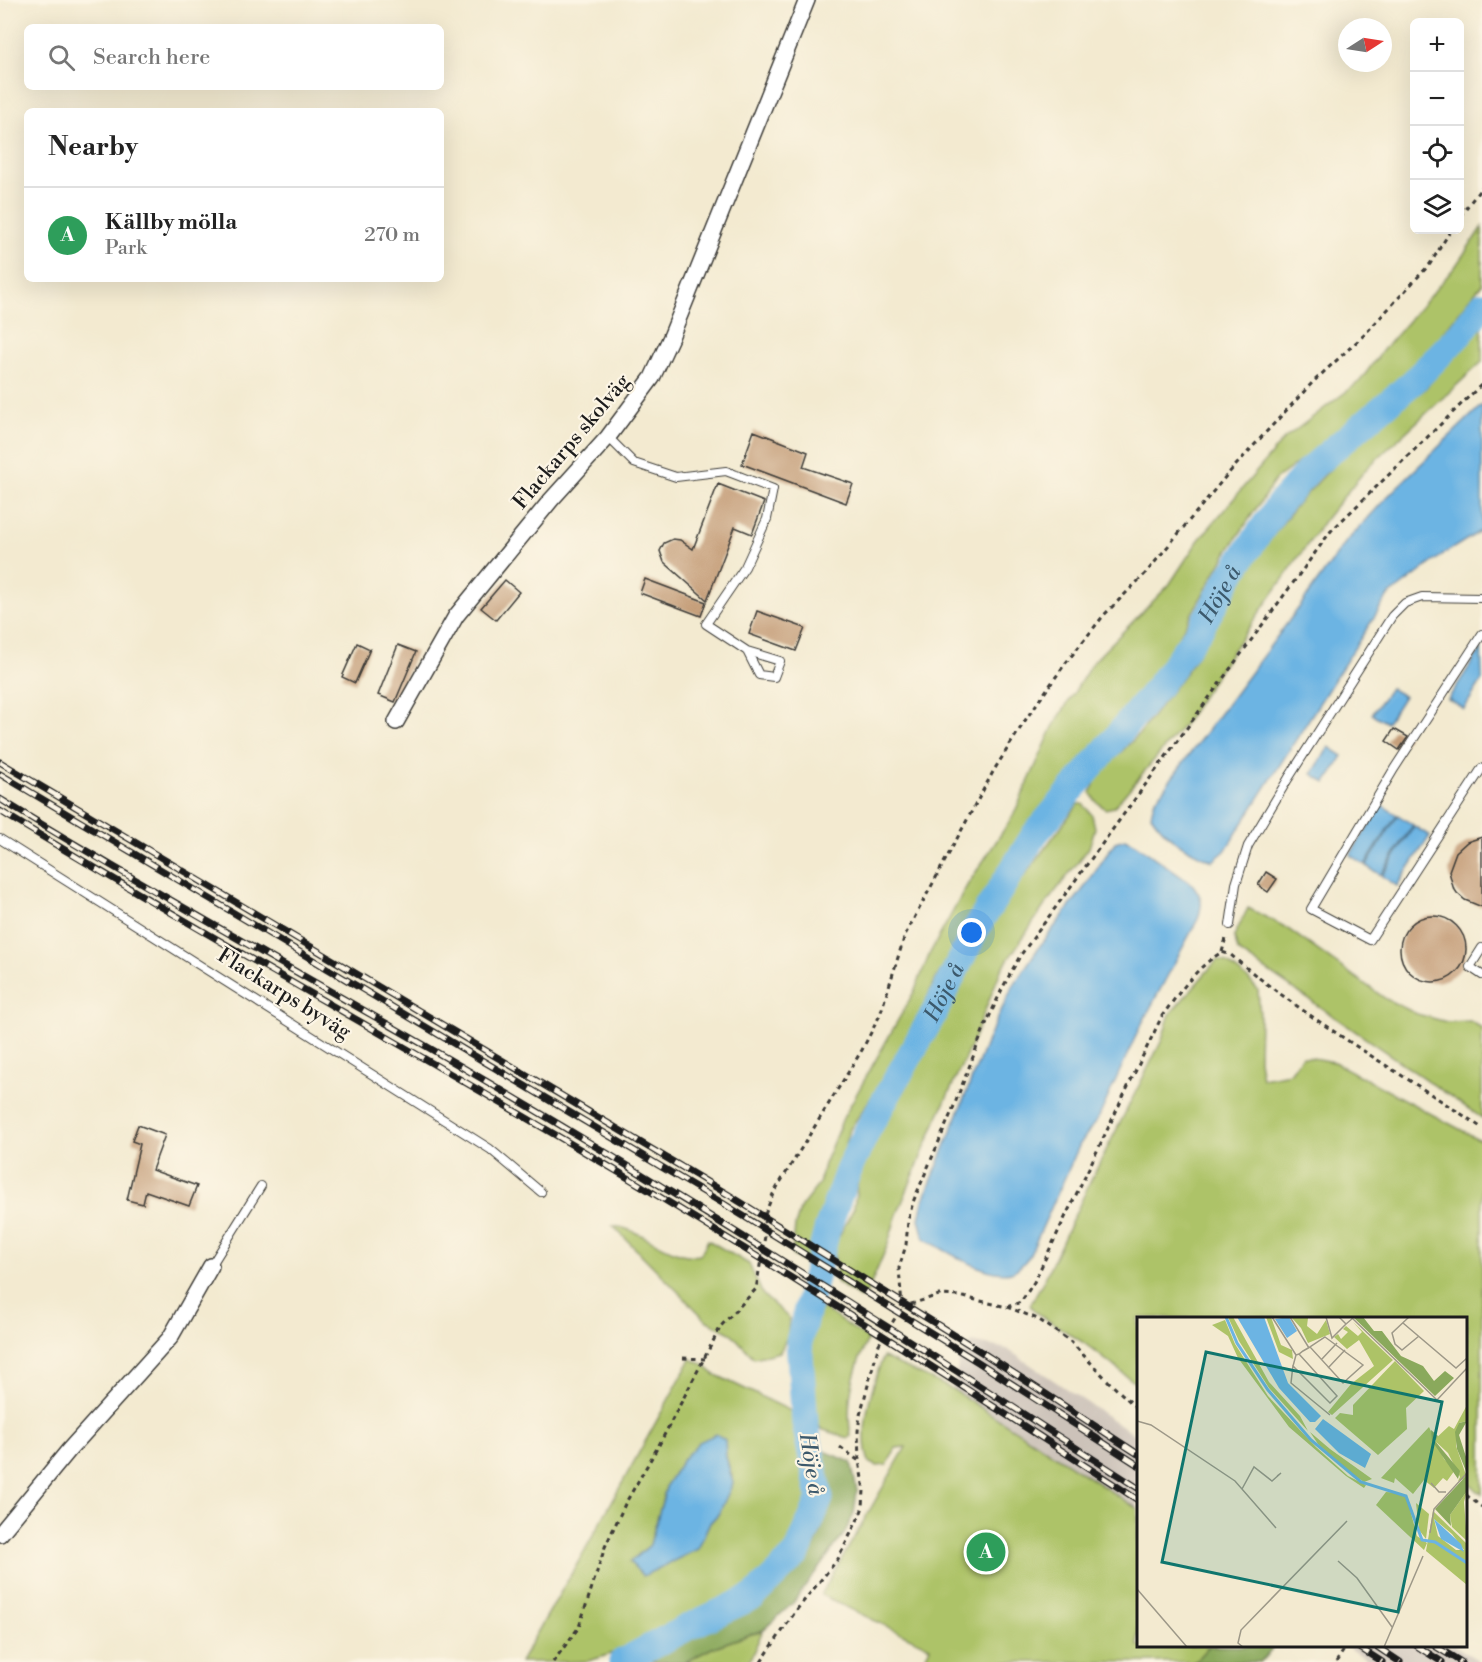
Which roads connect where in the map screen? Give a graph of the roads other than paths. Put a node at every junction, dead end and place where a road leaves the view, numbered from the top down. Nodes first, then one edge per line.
1 (807, 0) edge
2 (608, 436) junction
3 (1482, 598) edge
4 (1482, 634) edge
5 (747, 651) junction
6 (396, 722) dead end
7 (1482, 768) edge
8 (0, 839) edge
9 (1230, 925) road end
10 (1482, 948) edge
11 (1482, 975) edge
12 (261, 1186) dead end
13 (541, 1192) dead end
14 (211, 1266) joint
15 (0, 1534) edge

1 - 2 street, Flackarps skolväg
2 - 5 lane
2 - 6 street, Flackarps skolväg
3 - 9 lane
4 - 7 lane
5 - 5 lane
8 - 13 lane, Flackarps byväg
10 - 11 lane
12 - 14 lane
14 - 15 street

